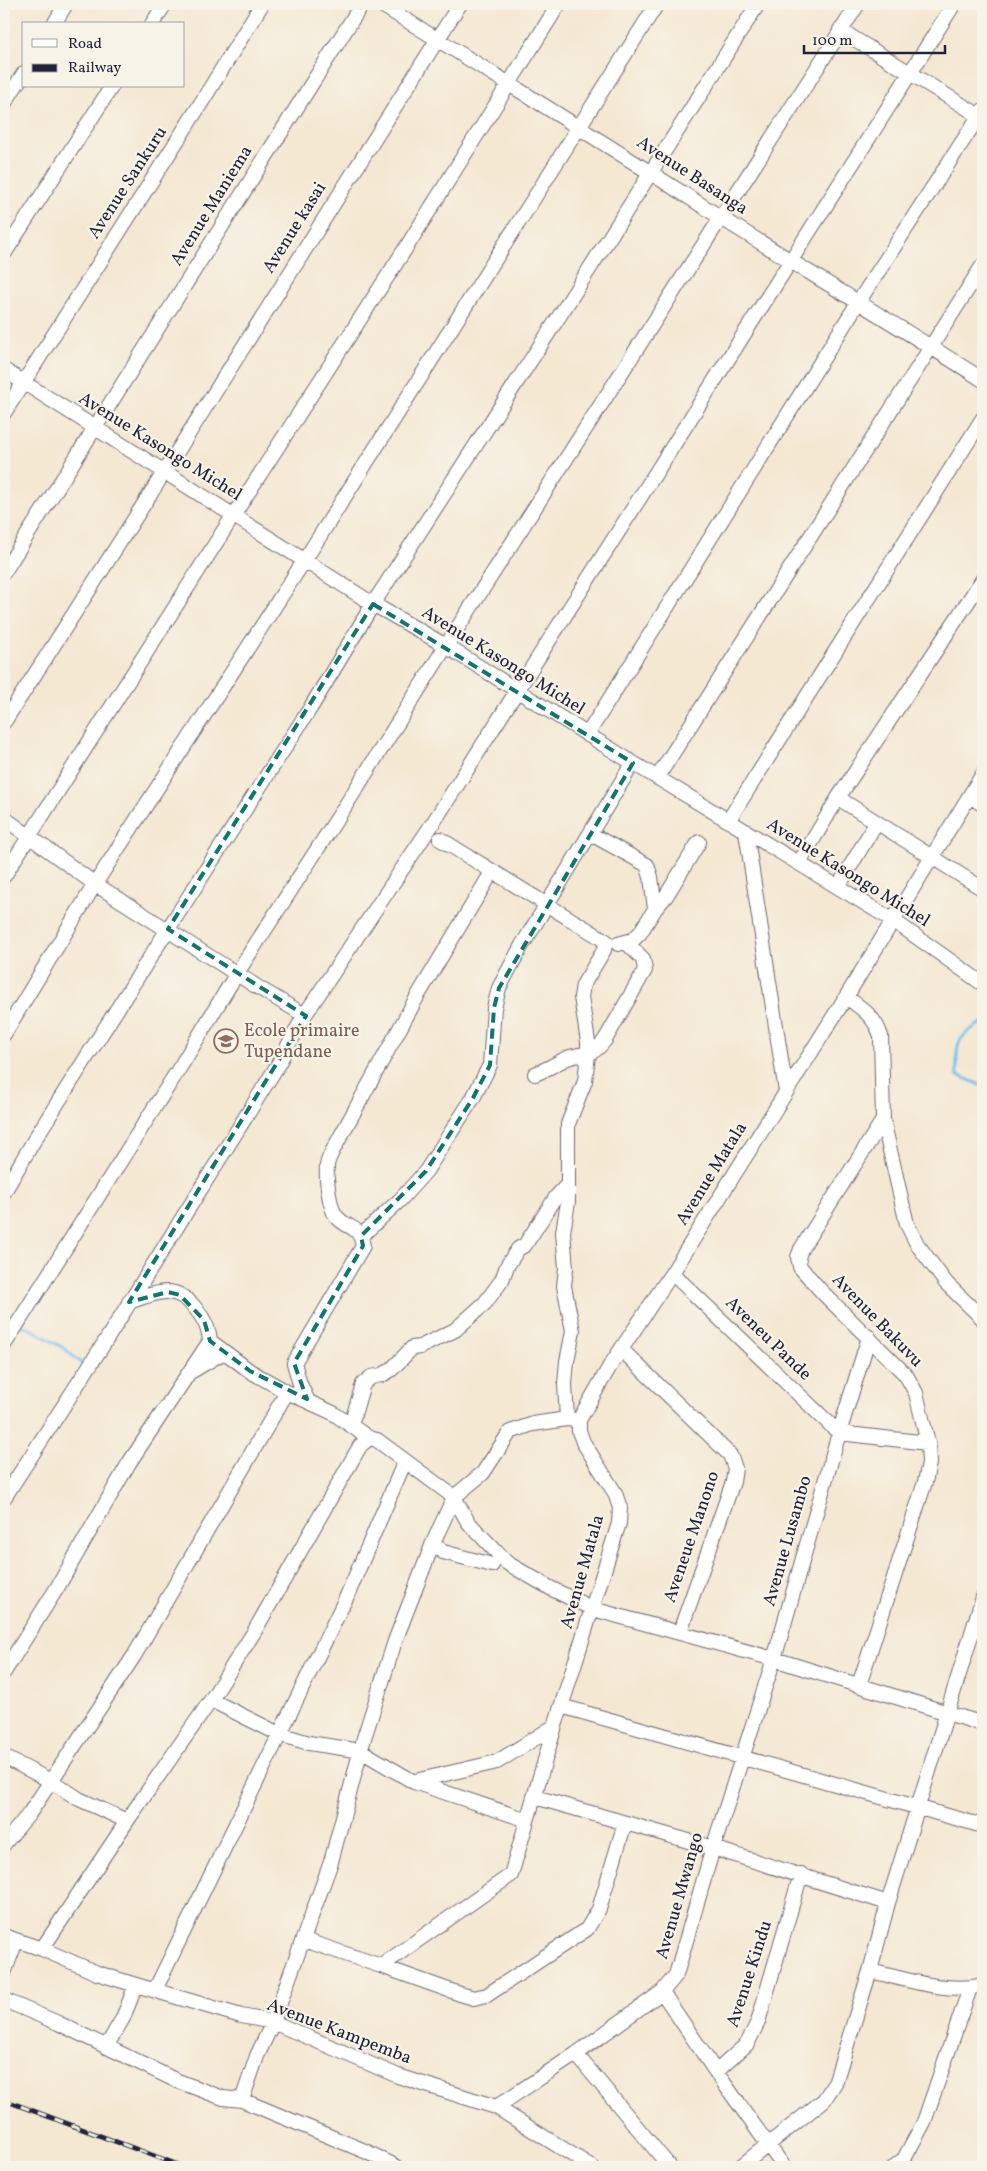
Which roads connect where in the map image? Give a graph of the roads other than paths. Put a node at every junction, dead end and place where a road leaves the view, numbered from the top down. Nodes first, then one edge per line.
1 (66, 4) edge
2 (165, 4) edge
3 (262, 4) edge
4 (362, 4) edge
5 (380, 4) edge
6 (460, 4) edge
7 (559, 4) edge
8 (657, 4) edge
9 (758, 4) edge
10 (858, 4) edge
11 (954, 4) edge
12 (55, 22) edge
13 (153, 22) edge
14 (840, 30) junction
15 (438, 39) junction
16 (912, 73) junction
17 (22, 76) edge
18 (508, 82) junction
19 (111, 88) edge
20 (4, 104) edge
21 (982, 115) edge
22 (579, 126) junction
23 (650, 171) junction
24 (720, 217) junction
25 (4, 254) edge
26 (791, 260) junction
27 (983, 265) edge
28 (859, 301) junction
29 (930, 346) junction
30 (4, 370) edge
31 (983, 380) edge
32 (23, 382) junction
33 (4, 414) edge
34 (983, 418) edge
35 (93, 428) junction
36 (164, 473) junction
37 (233, 516) junction
38 (304, 561) junction
39 (4, 572) edge
40 (983, 579) edge
41 (373, 604) junction
42 (446, 646) junction
43 (516, 689) junction
44 (4, 722) edge
45 (587, 735) junction
46 (633, 764) junction
47 (983, 774) edge
48 (657, 778) junction
49 (970, 796) junction
50 (838, 798) junction
51 (983, 806) edge
52 (4, 818) edge
53 (728, 821) junction
54 (876, 823) junction
55 (746, 832) junction
56 (591, 834) junction
57 (29, 835) junction
58 (440, 839) dead end
59 (699, 842) dead end
60 (933, 856) junction
61 (799, 863) junction
62 (492, 872) junction
63 (4, 876) edge
64 (95, 884) junction
65 (838, 887) junction
66 (983, 889) edge
67 (548, 904) junction
68 (655, 909) junction
69 (894, 920) junction
70 (168, 929) junction
71 (606, 941) junction
72 (626, 942) junction
73 (237, 973) junction
74 (983, 984) edge
75 (846, 997) junction
76 (304, 1016) junction
77 (4, 1034) edge
78 (588, 1055) junction
79 (535, 1074) dead end
80 (786, 1092) junction
81 (884, 1120) junction
82 (568, 1184) junction
83 (4, 1192) edge
84 (361, 1236) junction
85 (672, 1273) junction
86 (129, 1302) junction
87 (983, 1319) edge
88 (869, 1337) junction
89 (210, 1341) junction
90 (4, 1345) edge
91 (622, 1350) junction
92 (224, 1352) junction
93 (186, 1376) junction
94 (287, 1392) junction
95 (308, 1400) junction
96 (573, 1419) junction
97 (351, 1425) junction
98 (838, 1433) junction
99 (369, 1438) junction
100 (928, 1443) junction
101 (405, 1460) junction
102 (454, 1497) junction
103 (4, 1498) edge
104 (433, 1543) junction
105 (492, 1565) dead end
106 (983, 1597) edge
107 (593, 1608) junction
108 (680, 1631) junction
109 (774, 1659) junction
110 (4, 1672) edge
111 (859, 1686) junction
112 (211, 1700) junction
113 (561, 1706) junction
114 (949, 1713) junction
115 (983, 1724) edge
116 (555, 1726) junction
117 (279, 1734) junction
118 (361, 1751) junction
119 (742, 1756) junction
120 (4, 1757) edge
121 (52, 1782) junction
122 (414, 1782) junction
123 (534, 1797) junction
124 (917, 1807) junction
125 (527, 1820) junction
126 (127, 1821) junction
127 (625, 1823) junction
128 (983, 1826) edge
129 (4, 1844) edge
130 (713, 1848) junction
131 (801, 1874) junction
132 (888, 1903) junction
133 (10, 1939) edge
134 (304, 1940) junction
135 (42, 1949) junction
136 (381, 1966) junction
137 (870, 1971) junction
138 (4, 1973) edge
139 (136, 1985) junction
140 (977, 1986) edge
141 (155, 1990) junction
142 (662, 1992) junction
143 (4, 2000) edge
144 (273, 2022) junction
145 (106, 2047) junction
146 (576, 2054) junction
147 (716, 2072) junction
148 (242, 2100) junction
149 (496, 2107) junction
150 (768, 2146) junction
151 (397, 2167) edge
152 (592, 2167) edge
153 (670, 2167) edge
154 (740, 2167) edge
155 (784, 2167) edge
156 (894, 2167) edge

1 - 12 street
2 - 13 street
3 - 32 street, Avenue Sankuru
4 - 35 street, Avenue Maniema
5 - 15 street, Avenue Basanga
6 - 15 street, Avenue kasai
7 - 18 street
8 - 22 street
9 - 23 street
10 - 14 street
11 - 16 street
14 - 16 street
14 - 24 street
15 - 18 street, Avenue Basanga
15 - 36 street, Avenue kasai
16 - 21 street
16 - 26 street
17 - 20 street
18 - 22 street, Avenue Basanga
18 - 37 street
19 - 25 street
21 - 28 street
22 - 23 street, Avenue Basanga
22 - 38 street
23 - 24 street, Avenue Basanga
23 - 41 street
24 - 26 street, Avenue Basanga
24 - 42 street
26 - 28 street, Avenue Basanga
26 - 43 street
27 - 29 street
28 - 29 street, Avenue Basanga
28 - 45 street
29 - 31 street, Avenue Basanga
29 - 48 street
30 - 32 street, Avenue Kasongo Michel
32 - 33 street, Avenue Sankuru
32 - 35 street, Avenue Kasongo Michel
34 - 53 street
35 - 36 street, Avenue Kasongo Michel
35 - 39 street, Avenue Maniema
36 - 37 street, Avenue Kasongo Michel
36 - 44 street, Avenue kasai
37 - 38 street, Avenue Kasongo Michel
37 - 57 street
38 - 41 street, Avenue Kasongo Michel
38 - 64 street
40 - 50 street
41 - 42 street, Avenue Kasongo Michel
41 - 70 street
42 - 43 street, Avenue Kasongo Michel
42 - 73 street
43 - 45 street, Avenue Kasongo Michel
43 - 76 street
45 - 46 street, Avenue Kasongo Michel
46 - 48 street, Avenue Kasongo Michel
46 - 56 street
47 - 49 street, Avenue Matala
48 - 53 street, Avenue Kasongo Michel
49 - 51 street
49 - 60 street, Avenue Matala
50 - 54 street
50 - 61 street
52 - 57 street
53 - 55 street, Avenue Kasongo Michel
54 - 60 street
54 - 65 street
55 - 61 street, Avenue Kasongo Michel
55 - 80 street
56 - 67 street
56 - 68 street
57 - 63 street
57 - 64 street
58 - 62 street
59 - 68 street
60 - 66 street
60 - 69 street, Avenue Matala
61 - 65 street, Avenue Kasongo Michel
62 - 67 street
62 - 84 street
64 - 70 street
64 - 77 street
65 - 69 street, Avenue Kasongo Michel
67 - 71 street
67 - 84 street
68 - 72 street
69 - 74 street, Avenue Kasongo Michel
69 - 75 street, Avenue Matala
70 - 73 street
70 - 83 street
71 - 72 street
71 - 78 street
72 - 78 street
73 - 76 street
73 - 90 street
75 - 80 street, Avenue Matala
75 - 81 street
76 - 86 street
78 - 79 street
78 - 82 street
80 - 85 street, Avenue Matala
81 - 87 street
81 - 88 street, Avenue Bakuvu
82 - 96 street
82 - 97 street
84 - 95 street
85 - 91 street, Avenue Matala
85 - 98 street, Aveneu Pande
86 - 89 street
86 - 103 street
88 - 98 street, Avenue Lusambo
88 - 100 street, Avenue Bakuvu
89 - 92 street
89 - 93 street
91 - 96 street, Avenue Matala
91 - 108 street, Aveneue Manono
92 - 93 street
92 - 94 street
93 - 110 street
94 - 95 street
94 - 121 street
95 - 97 street
96 - 102 street
96 - 107 street, Avenue Matala
97 - 99 street
98 - 100 street
98 - 109 street, Avenue Lusambo
99 - 101 street
99 - 112 street
100 - 111 street, Avenue Bakuvu
101 - 102 street
101 - 117 street
102 - 104 street
102 - 107 street
104 - 105 street
104 - 118 street
106 - 114 street
107 - 108 street
107 - 113 street, Avenue Matala
108 - 109 street
109 - 111 street
109 - 119 street, Avenue Lusambo
111 - 114 street
112 - 117 street
112 - 126 street
113 - 116 street, Avenue Matala
113 - 119 street
114 - 115 street
114 - 124 street
116 - 122 street
116 - 123 street, Avenue Matala
117 - 118 street
117 - 141 street
118 - 122 street
118 - 134 street
119 - 124 street
119 - 130 street, Avenue Mwango
120 - 121 street
121 - 126 street
121 - 129 street
122 - 125 street
123 - 125 street, Avenue Matala
123 - 127 street
124 - 128 street
124 - 132 street
125 - 136 street, Avenue Matala
126 - 135 street
127 - 130 street
127 - 136 street
130 - 131 street
130 - 142 street, Avenue Mwango
131 - 132 street
131 - 147 street, Avenue Kindu
132 - 137 street
133 - 135 street, Avenue Kampemba
133 - 138 street
134 - 136 street
134 - 144 street
135 - 139 street, Avenue Kampemba
137 - 140 street
137 - 150 street
139 - 141 street, Avenue Kampemba
139 - 145 street
140 - 156 street
141 - 144 street, Avenue Kampemba
142 - 146 street, Avenue Mwango
142 - 147 street
143 - 145 street
144 - 148 street
144 - 149 street, Avenue Kampemba
145 - 148 street
146 - 149 street, Avenue Mwango
146 - 153 street
147 - 150 street
148 - 151 street
149 - 152 street, Avenue Kampemba
150 - 154 street
150 - 155 street

